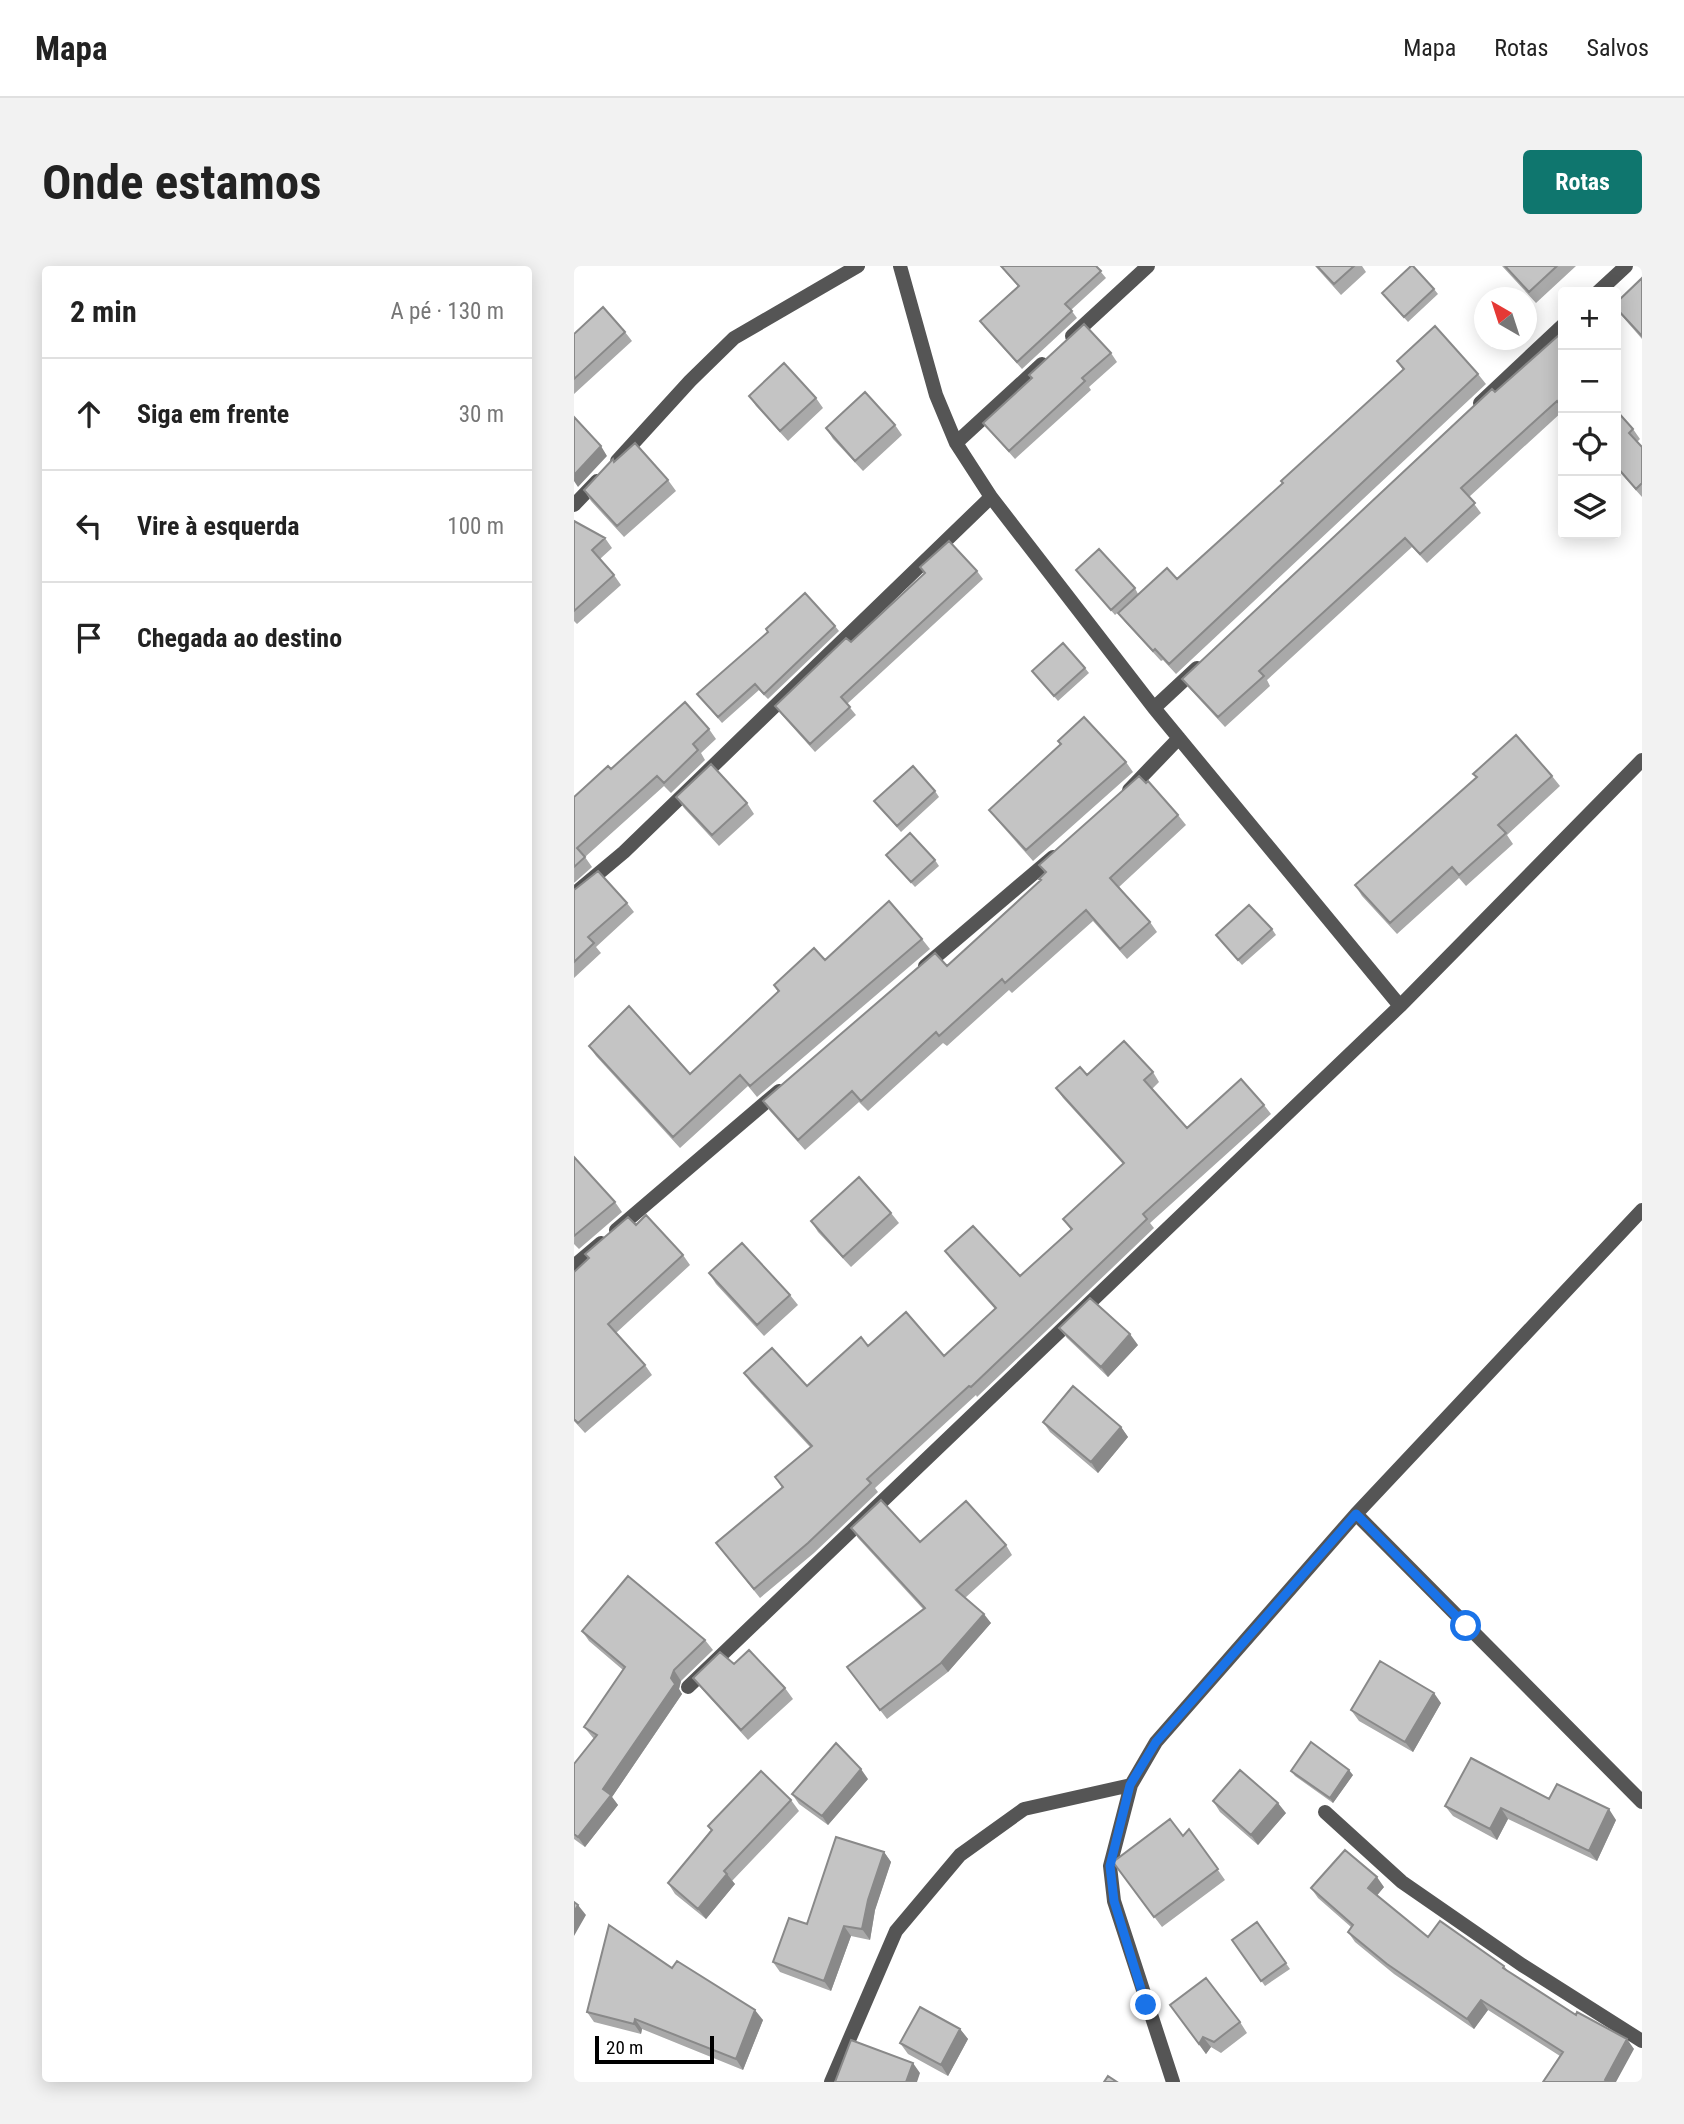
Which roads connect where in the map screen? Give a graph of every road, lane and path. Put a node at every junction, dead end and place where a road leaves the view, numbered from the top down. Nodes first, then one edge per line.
1 (858, 266) edge
2 (900, 266) edge
3 (1148, 266) edge
4 (1626, 266) edge
5 (1603, 287) edge
6 (1558, 330) edge
7 (1474, 409) edge
8 (956, 443) junction
9 (991, 497) junction
10 (574, 505) edge
11 (1204, 661) edge
12 (1154, 708) junction
13 (1179, 738) junction
14 (1642, 760) edge
15 (1114, 804) edge
16 (1063, 849) edge
17 (574, 894) edge
18 (914, 976) edge
19 (1400, 1006) junction
20 (786, 1084) edge
21 (1642, 1210) edge
22 (574, 1266) edge
23 (1356, 1514) junction
24 (688, 1687) dead end
25 (1130, 1785) junction
26 (1642, 1802) edge
27 (1325, 1812) dead end
28 (1642, 2041) edge
29 (831, 2082) edge
30 (1172, 2082) edge

1 - 10 street
2 - 8 street
3 - 8 street
4 - 5 street
6 - 7 street
8 - 9 street
9 - 12 street
9 - 17 street
11 - 12 street
12 - 13 street
13 - 15 street
13 - 19 street
14 - 19 street
16 - 18 street
19 - 24 street
20 - 22 street
21 - 23 street
23 - 25 street
23 - 26 street
25 - 29 street
25 - 30 street
27 - 28 street

